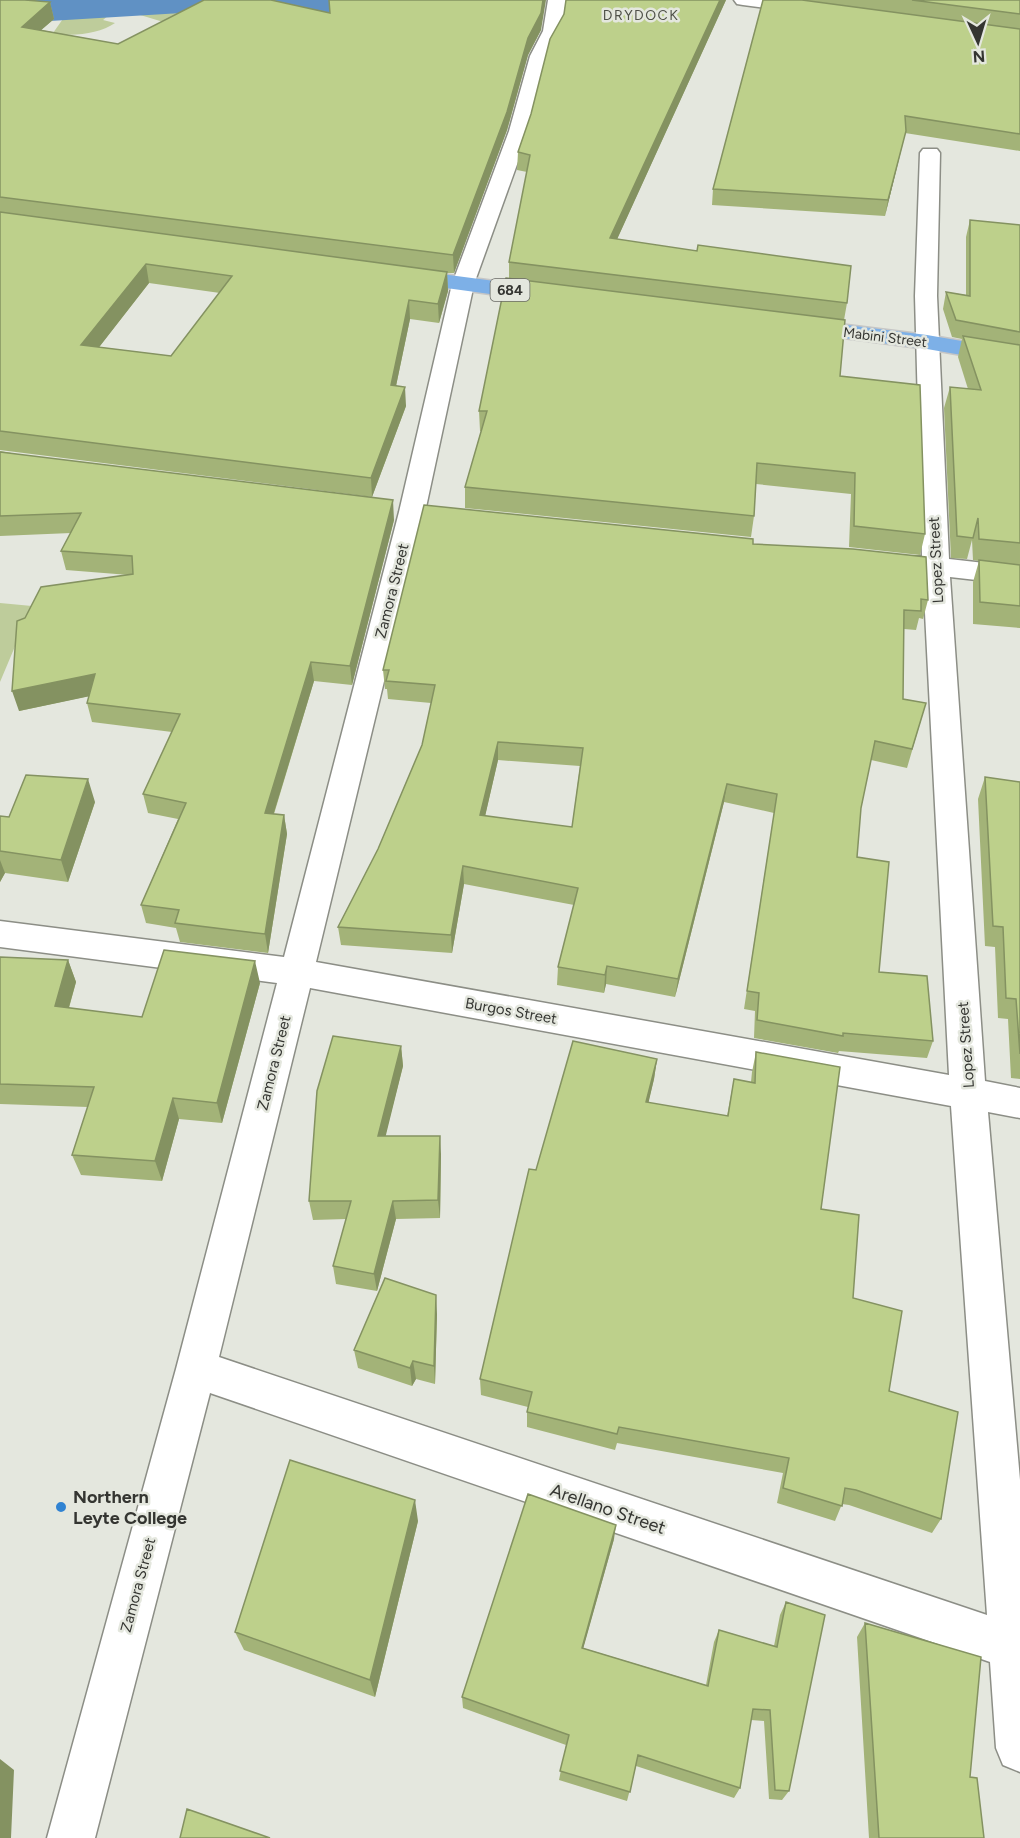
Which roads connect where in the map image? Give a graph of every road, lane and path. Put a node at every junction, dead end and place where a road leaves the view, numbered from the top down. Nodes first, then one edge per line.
1 (557, 0) edge
2 (743, 0) edge
3 (824, 11) edge
4 (930, 153) dead end
5 (386, 273) edge
6 (463, 284) junction
7 (567, 297) edge
8 (776, 323) edge
9 (927, 342) junction
10 (1020, 358) edge
11 (888, 562) edge
12 (936, 567) junction
13 (1020, 576) edge
14 (0, 934) edge
15 (297, 972) junction
16 (968, 1093) junction
17 (1020, 1103) edge
18 (196, 1369) junction
19 (1016, 1647) edge
20 (1020, 1748) edge
21 (71, 1838) edge

1 - 6 street, Zamora Street
2 - 3 street
4 - 9 street, Lopez Street
5 - 6 highway, 684
6 - 7 highway, 684
6 - 15 street, Zamora Street
8 - 9 highway, Mabini Street
9 - 10 highway, Mabini Street
9 - 12 street, Lopez Street
11 - 12 street
12 - 13 street
12 - 16 street, Lopez Street
14 - 15 street, Burgos Street
15 - 16 street, Burgos Street
15 - 18 street, Zamora Street
16 - 17 street, Burgos Street
16 - 19 street, Lopez Street
18 - 19 street, Arellano Street
18 - 21 street, Zamora Street
19 - 20 street, Lopez Street

